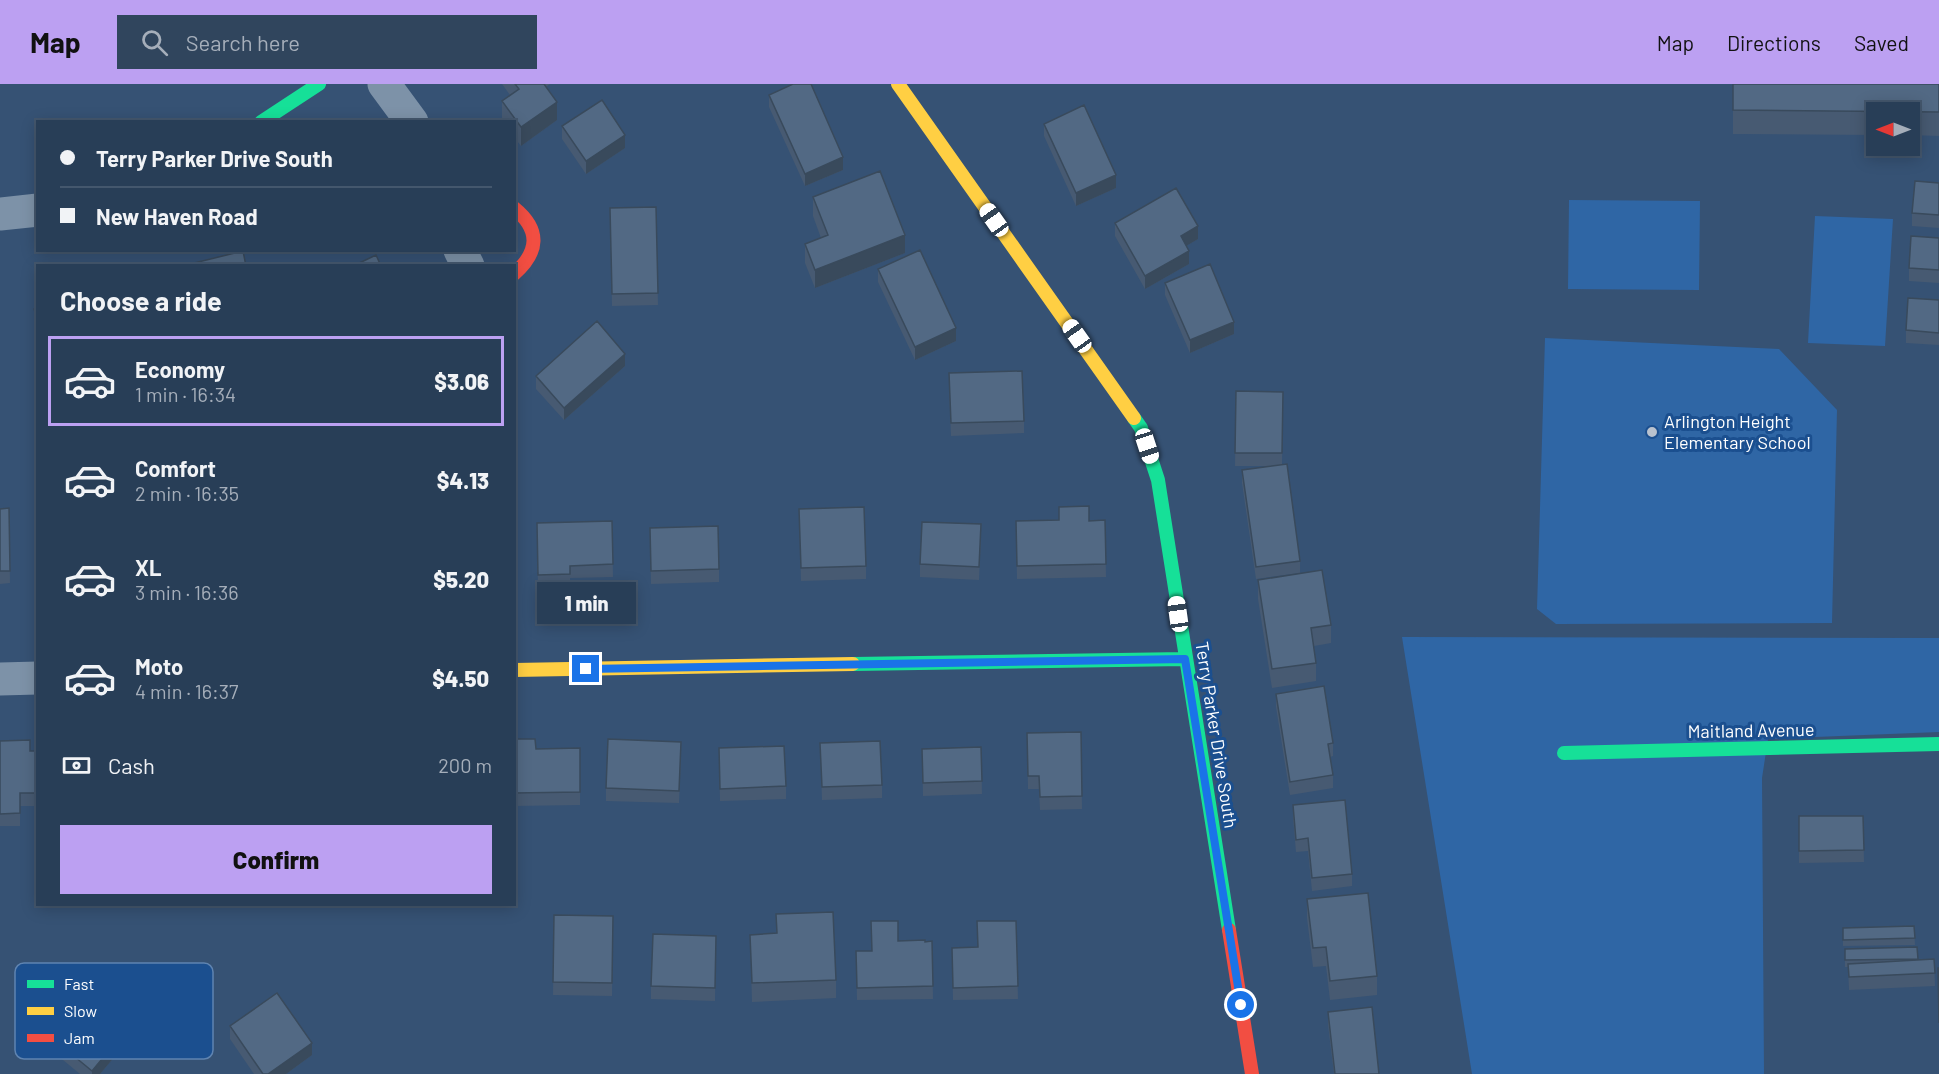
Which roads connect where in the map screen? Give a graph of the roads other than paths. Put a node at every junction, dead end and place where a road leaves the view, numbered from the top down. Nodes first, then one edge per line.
1 (319, 84) edge
2 (384, 84) edge
3 (898, 84) edge
4 (264, 120) edge
5 (411, 120) edge
6 (516, 209) edge
7 (36, 210) edge
8 (0, 214) edge
9 (516, 273) edge
10 (1185, 659) junction
11 (516, 670) edge
12 (36, 678) edge
13 (0, 679) edge
14 (1939, 744) edge
15 (1564, 753) dead end
16 (1252, 1074) edge

1 - 4 street
2 - 5 street
3 - 10 street, Terry Parker Drive South
6 - 9 street
7 - 8 street
10 - 11 street
10 - 16 street, Terry Parker Drive South
12 - 13 street
14 - 15 street, Maitland Avenue

